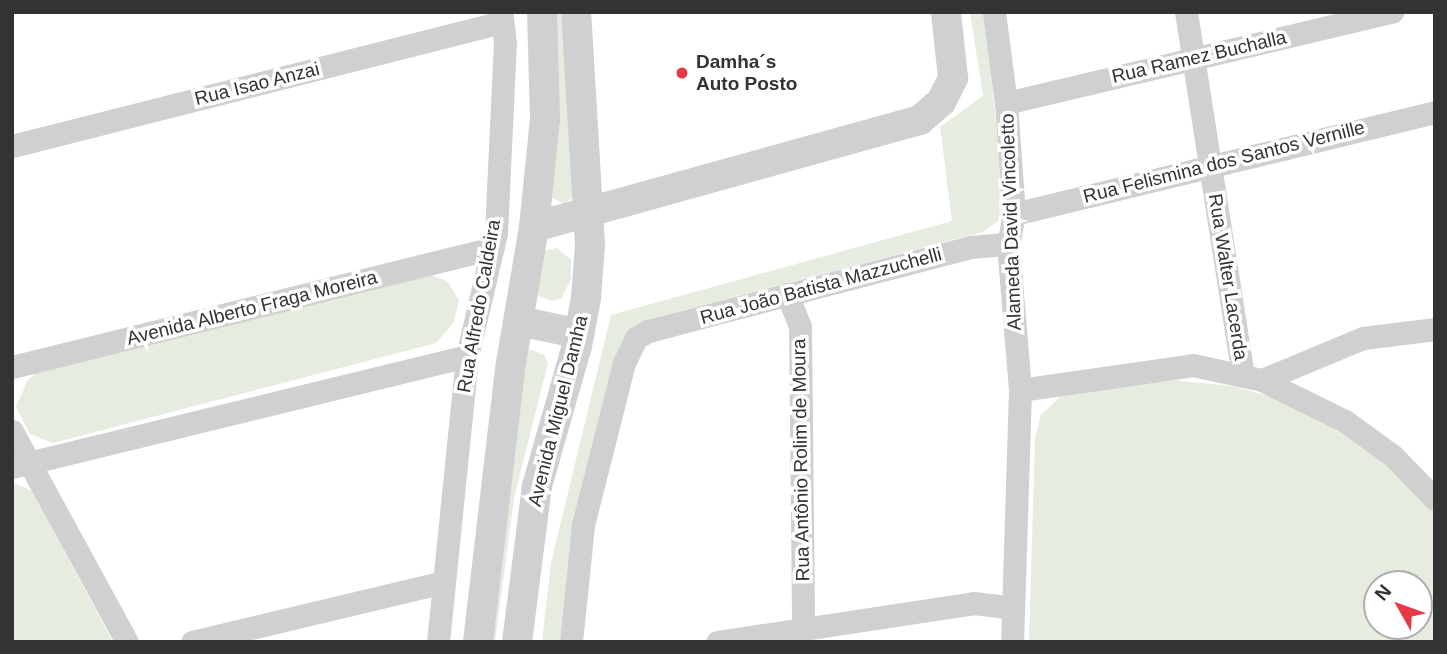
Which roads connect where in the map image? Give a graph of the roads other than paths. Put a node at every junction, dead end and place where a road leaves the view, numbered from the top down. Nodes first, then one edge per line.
1 (542, 12) edge
2 (576, 12) edge
3 (946, 12) edge
4 (994, 12) edge
5 (1186, 12) edge
6 (1392, 12) edge
7 (502, 17) edge
8 (1194, 58) junction
9 (1006, 103) junction
10 (1435, 112) edge
11 (12, 146) edge
12 (1210, 164) junction
13 (589, 211) junction
14 (1014, 214) junction
15 (534, 227) junction
16 (1008, 244) junction
17 (492, 248) junction
18 (787, 294) junction
19 (519, 321) junction
20 (1435, 329) edge
21 (580, 334) junction
22 (467, 356) junction
23 (12, 367) edge
24 (1253, 378) junction
25 (1020, 390) junction
26 (12, 431) edge
27 (21, 465) edge
28 (1435, 499) edge
29 (444, 582) junction
30 (1013, 608) junction
31 (803, 629) junction
32 (127, 642) edge
33 (192, 642) edge
34 (438, 642) edge
35 (478, 642) edge
36 (517, 642) edge
37 (571, 642) edge
38 (717, 642) edge
39 (1012, 642) edge

1 - 15 street
2 - 13 street, Avenida Miguel Damha
3 - 13 street
4 - 9 street, Alameda David Vincoletto
5 - 8 street, Rua Walter Lacerda
6 - 8 street, Rua Ramez Buchalla
7 - 11 street, Rua Isao Anzai
7 - 17 street, Rua Alfredo Caldeira
8 - 9 street, Rua Ramez Buchalla
8 - 12 street, Rua Walter Lacerda
9 - 14 street, Alameda David Vincoletto
10 - 12 street, Rua Felismina dos Santos Vernille
12 - 14 street, Rua Felismina dos Santos Vernille
12 - 24 street, Rua Walter Lacerda
13 - 15 street
13 - 21 street, Avenida Miguel Damha
14 - 16 street, Alameda David Vincoletto
15 - 19 street
16 - 18 street, Rua João Batista Mazzuchelli
16 - 25 street, Alameda David Vincoletto
17 - 22 street, Rua Alfredo Caldeira
17 - 23 street, Avenida Alberto Fraga Moreira
18 - 31 street, Rua Antônio Rolim de Moura
18 - 37 street, Rua João Batista Mazzuchelli
19 - 21 street
19 - 35 street
20 - 24 street
21 - 36 street, Avenida Miguel Damha
22 - 27 street
22 - 29 street, Rua Alfredo Caldeira
24 - 25 street
24 - 28 street
25 - 30 street, Alameda David Vincoletto
26 - 27 street
27 - 32 street
29 - 33 street
29 - 34 street, Rua Alfredo Caldeira
30 - 31 street
30 - 39 street, Alameda David Vincoletto
31 - 38 street

